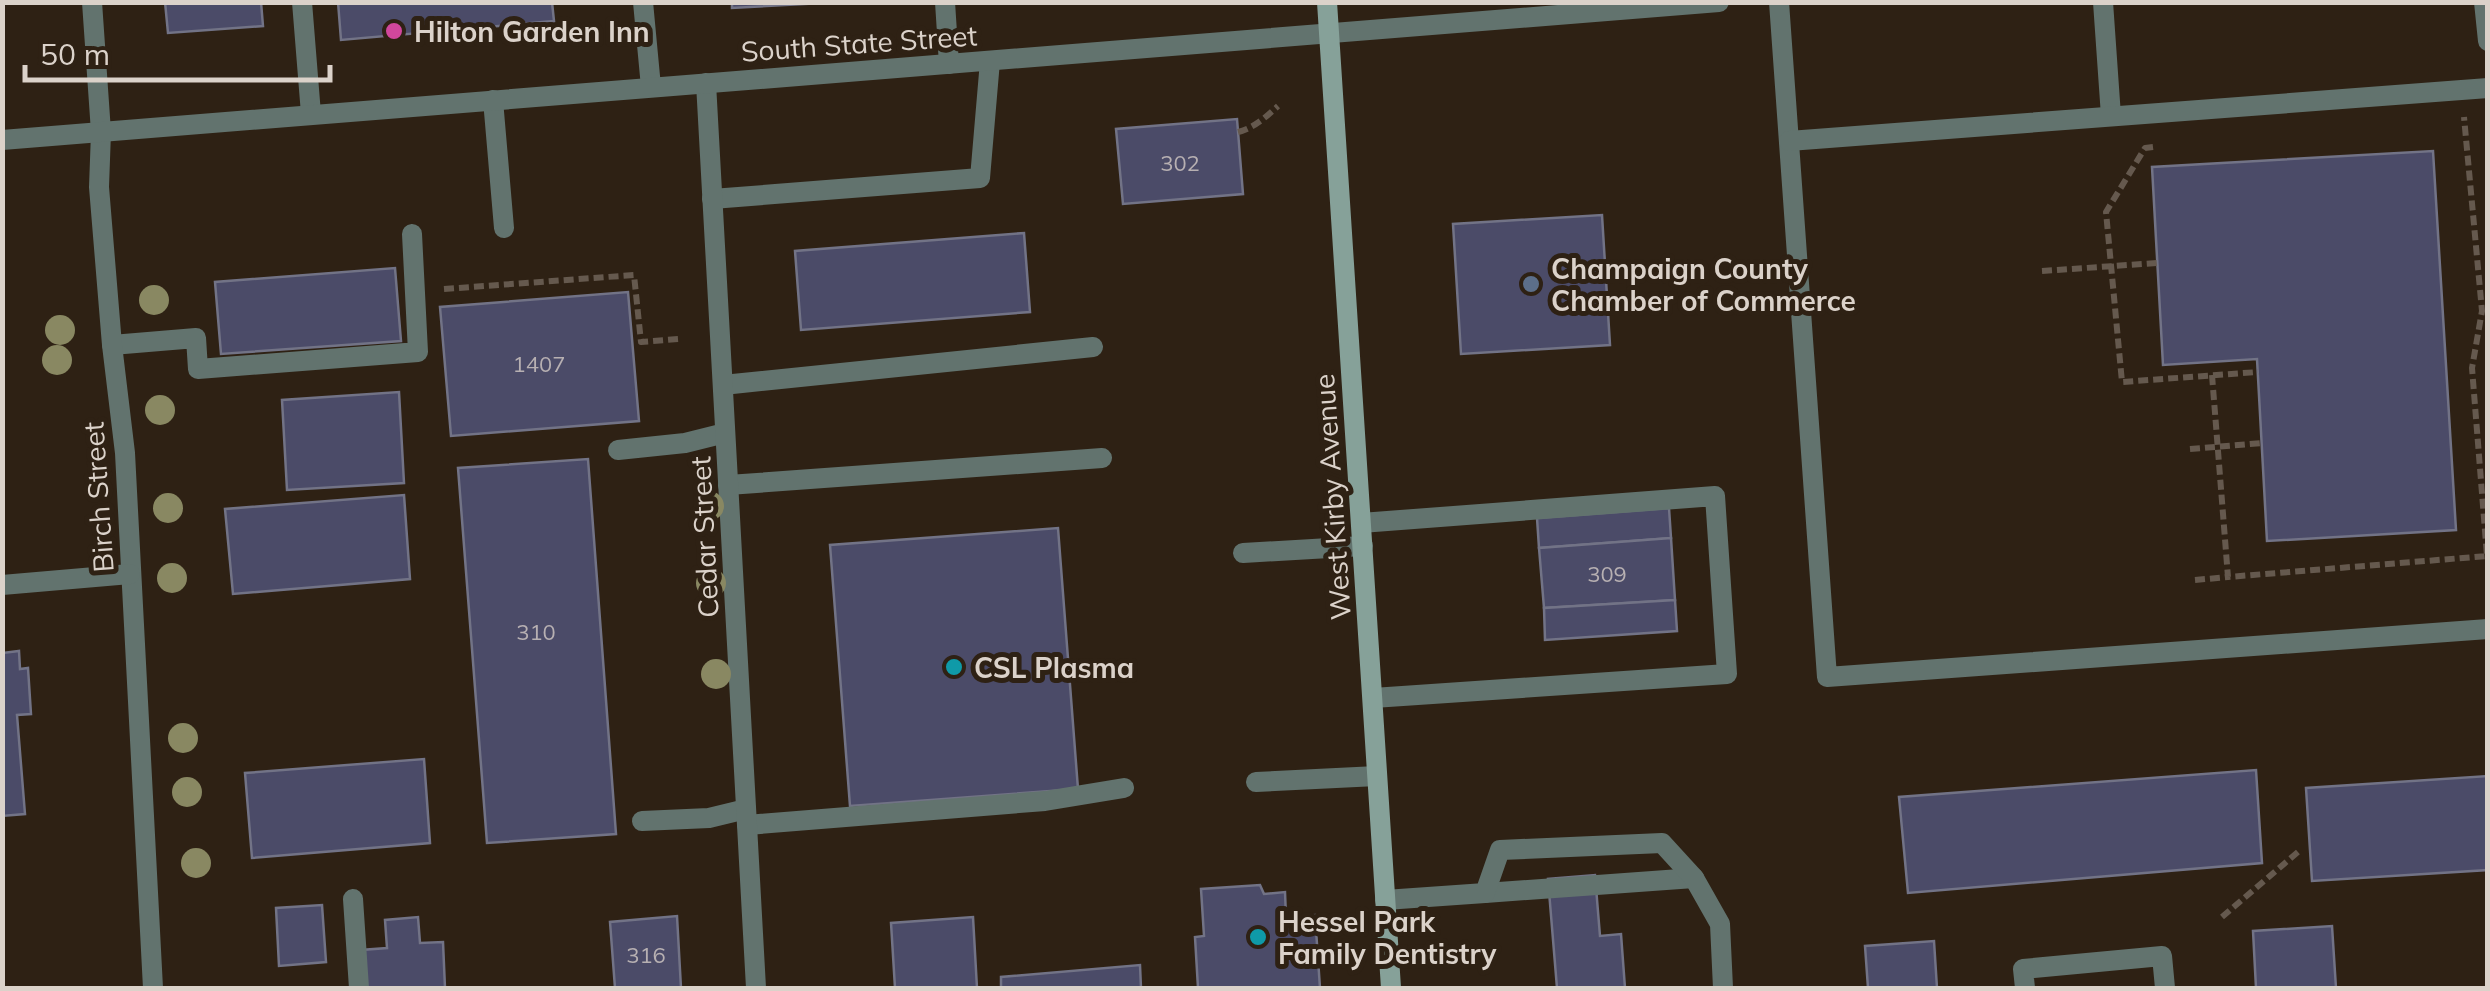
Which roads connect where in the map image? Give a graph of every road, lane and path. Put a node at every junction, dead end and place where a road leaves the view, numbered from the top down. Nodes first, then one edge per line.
1 (92, 2) edge
2 (302, 2) edge
3 (643, 2) edge
4 (945, 2) edge
5 (1327, 2) edge
6 (1719, 2) edge
7 (1779, 2) edge
8 (2102, 2) edge
9 (2484, 2) edge
10 (1329, 34) junction
11 (2488, 41) edge
12 (990, 60) junction
13 (949, 64) junction
14 (706, 82) junction
15 (651, 87) junction
16 (2488, 88) edge
17 (492, 100) junction
18 (1278, 106) dead end
19 (311, 114) junction
20 (2110, 116) junction
21 (2447, 119) dead end
22 (101, 132) junction
23 (1238, 132) dead end
24 (2, 140) edge
25 (1789, 141) junction
26 (2164, 146) dead end
27 (712, 199) junction
28 (504, 228) dead end
29 (412, 234) dead end
30 (2157, 263) dead end
31 (2112, 266) junction
32 (2042, 271) dead end
33 (438, 290) dead end
34 (679, 339) dead end
35 (112, 345) junction
36 (1094, 347) dead end
37 (2258, 372) dead end
38 (2212, 375) junction
39 (723, 386) junction
40 (725, 433) junction
41 (2262, 443) dead end
42 (2218, 446) junction
43 (2190, 449) dead end
44 (618, 450) dead end
45 (1102, 458) dead end
46 (728, 485) junction
47 (1362, 523) junction
48 (1363, 546) junction
49 (1242, 553) dead end
50 (130, 574) junction
51 (2228, 577) junction
52 (2194, 580) dead end
53 (2, 584) edge
54 (2488, 629) edge
55 (1373, 698) junction
56 (1377, 776) junction
57 (1256, 782) dead end
58 (1124, 788) dead end
59 (746, 817) junction
60 (642, 822) dead end
61 (2299, 851) dead end
62 (1694, 878) junction
63 (1484, 892) junction
64 (353, 898) dead end
65 (1385, 900) junction
66 (2222, 917) dead end
67 (153, 988) edge
68 (358, 988) edge
69 (756, 988) edge
70 (1391, 988) edge
71 (1723, 988) edge
72 (2025, 988) edge
73 (2165, 988) edge

1 - 22 street, Birch Street
2 - 19 street
3 - 15 street
4 - 13 street
5 - 10 main road, West Kirby Avenue
6 - 10 street, South State Street
7 - 25 street
8 - 20 street
9 - 11 street
10 - 12 street, South State Street
10 - 47 main road, West Kirby Avenue
12 - 13 street, South State Street
12 - 27 street
13 - 14 street, South State Street
14 - 15 street, South State Street
14 - 27 street, Cedar Street
15 - 17 street, South State Street
16 - 20 street
17 - 19 street, South State Street
17 - 28 street
18 - 23 path
19 - 22 street, South State Street
20 - 25 street
21 - 51 path
22 - 24 street, South State Street
22 - 35 street, Birch Street
25 - 54 street
26 - 31 path
27 - 39 street, Cedar Street
29 - 35 street
30 - 31 path
31 - 32 path
31 - 38 path
33 - 34 path
35 - 50 street, Birch Street
36 - 39 street
37 - 38 path
38 - 42 path
39 - 40 street, Cedar Street
40 - 44 street
40 - 46 street, Cedar Street
41 - 42 path
42 - 43 path
42 - 51 path
45 - 46 street
46 - 59 street, Cedar Street
47 - 48 main road, West Kirby Avenue
47 - 55 street
48 - 49 street
48 - 55 main road, West Kirby Avenue
50 - 53 street
50 - 67 street, Birch Street
51 - 52 path
55 - 56 main road, West Kirby Avenue
56 - 57 street
56 - 65 main road, West Kirby Avenue
58 - 59 street
59 - 60 street
59 - 69 street, Cedar Street
61 - 66 path
62 - 63 street
62 - 63 street
62 - 71 street
63 - 65 street
64 - 68 street
65 - 70 main road, West Kirby Avenue
72 - 73 street

